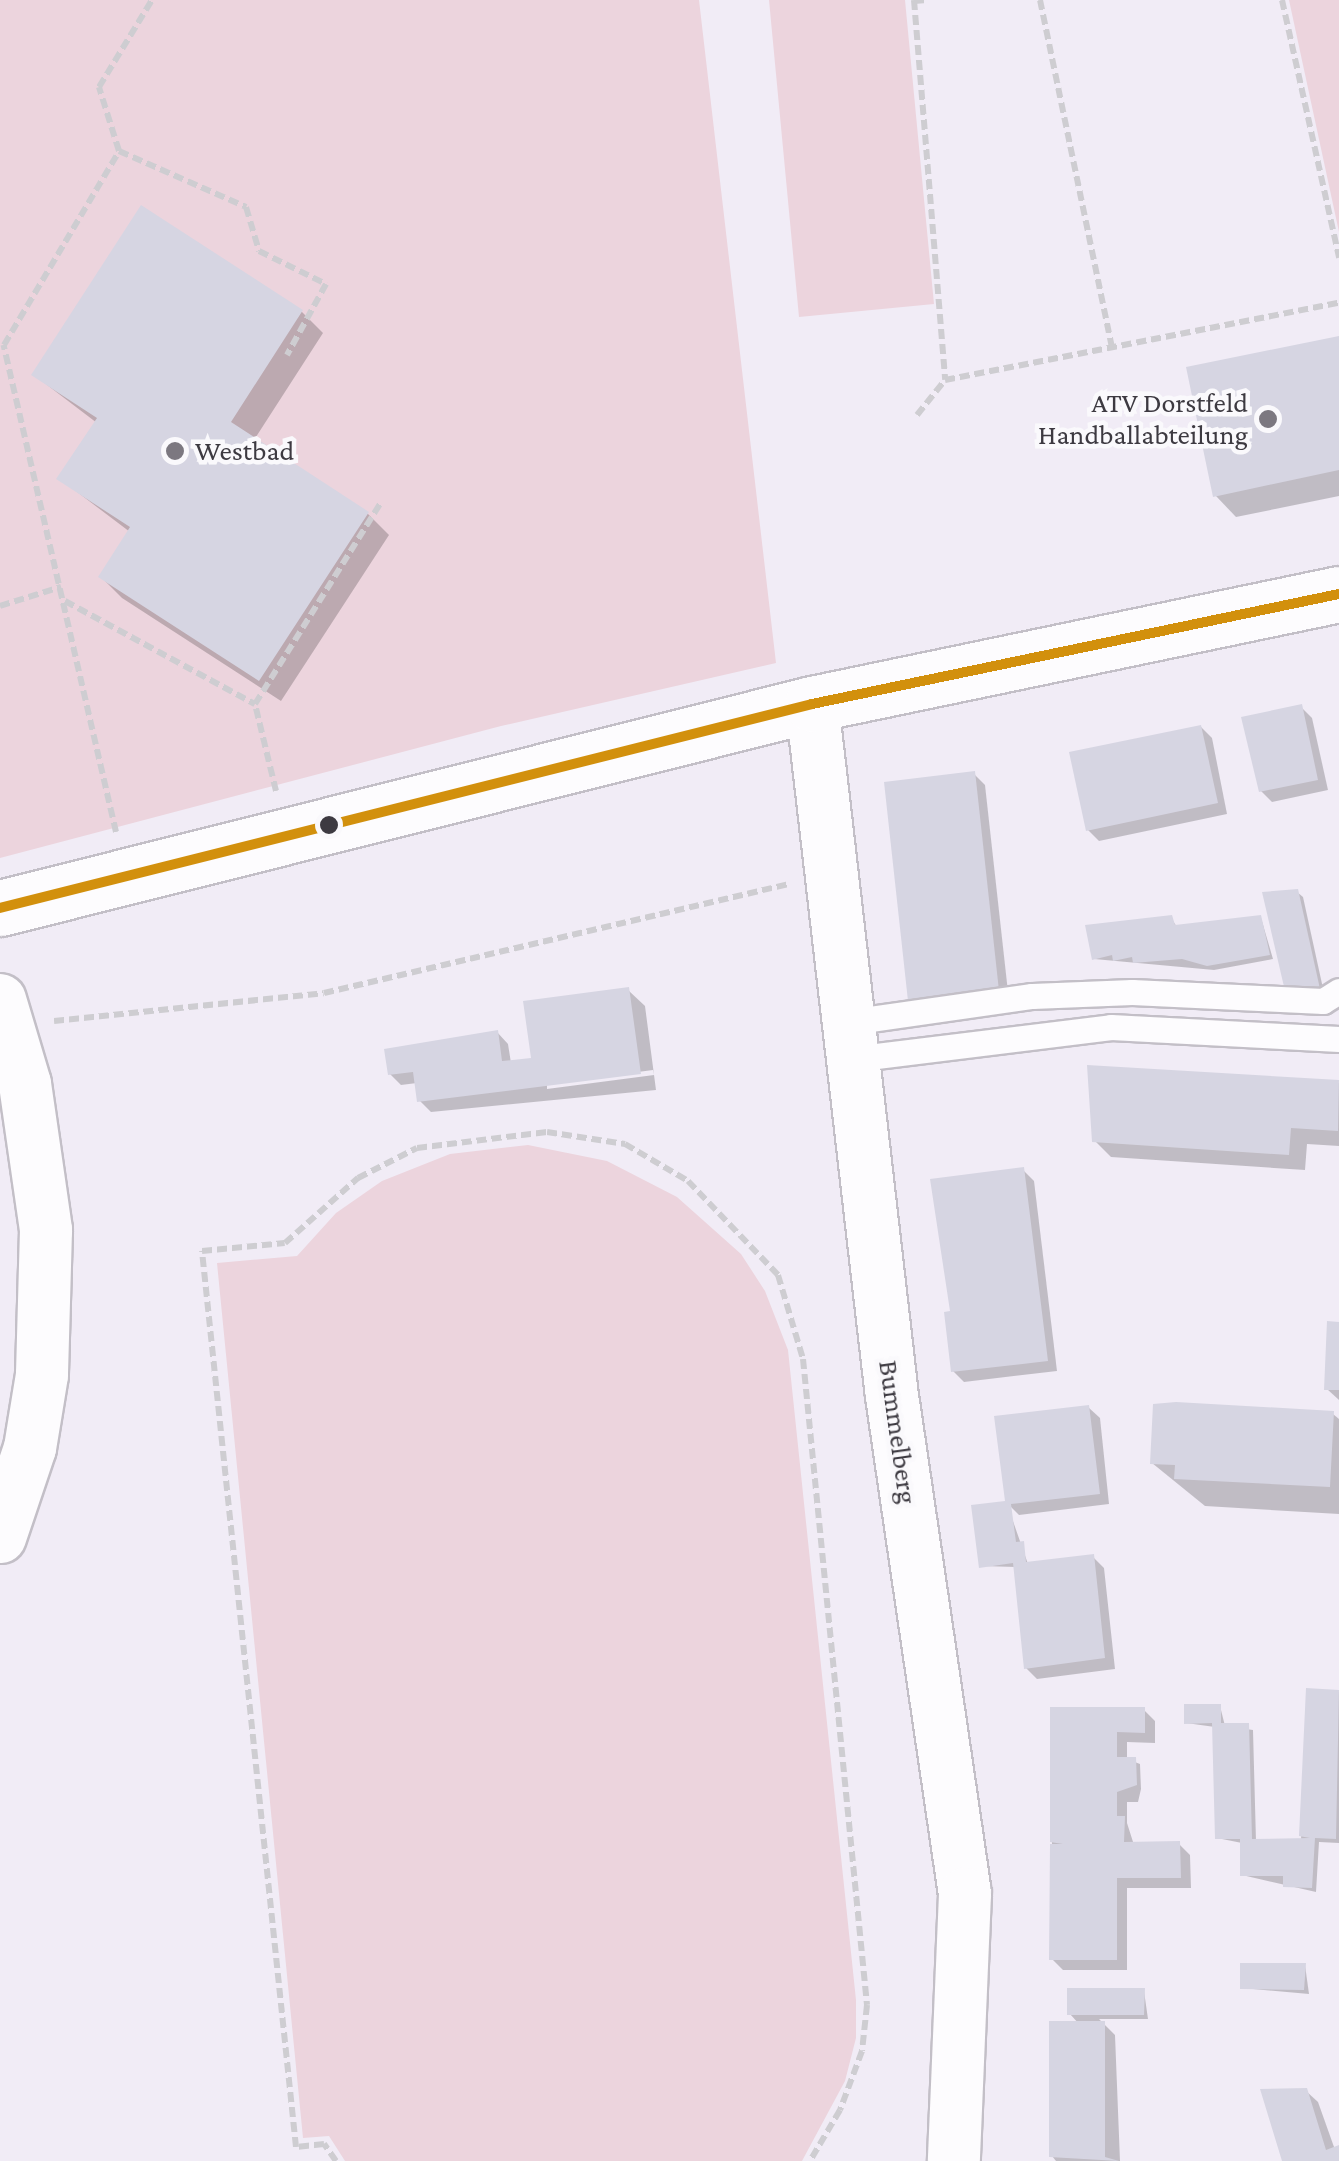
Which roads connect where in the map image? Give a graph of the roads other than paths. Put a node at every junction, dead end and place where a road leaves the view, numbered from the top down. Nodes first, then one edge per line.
1 (1339, 594) edge
2 (812, 704) junction
3 (0, 908) edge
4 (1339, 991) edge
5 (4, 1013) edge
6 (851, 1040) junction
7 (1339, 1040) edge
8 (0, 1537) edge
9 (954, 2161) edge

1 - 2 street
2 - 3 street
2 - 6 street, Bummelberg
4 - 6 lane
5 - 8 street
6 - 7 lane
6 - 9 street, Bummelberg

